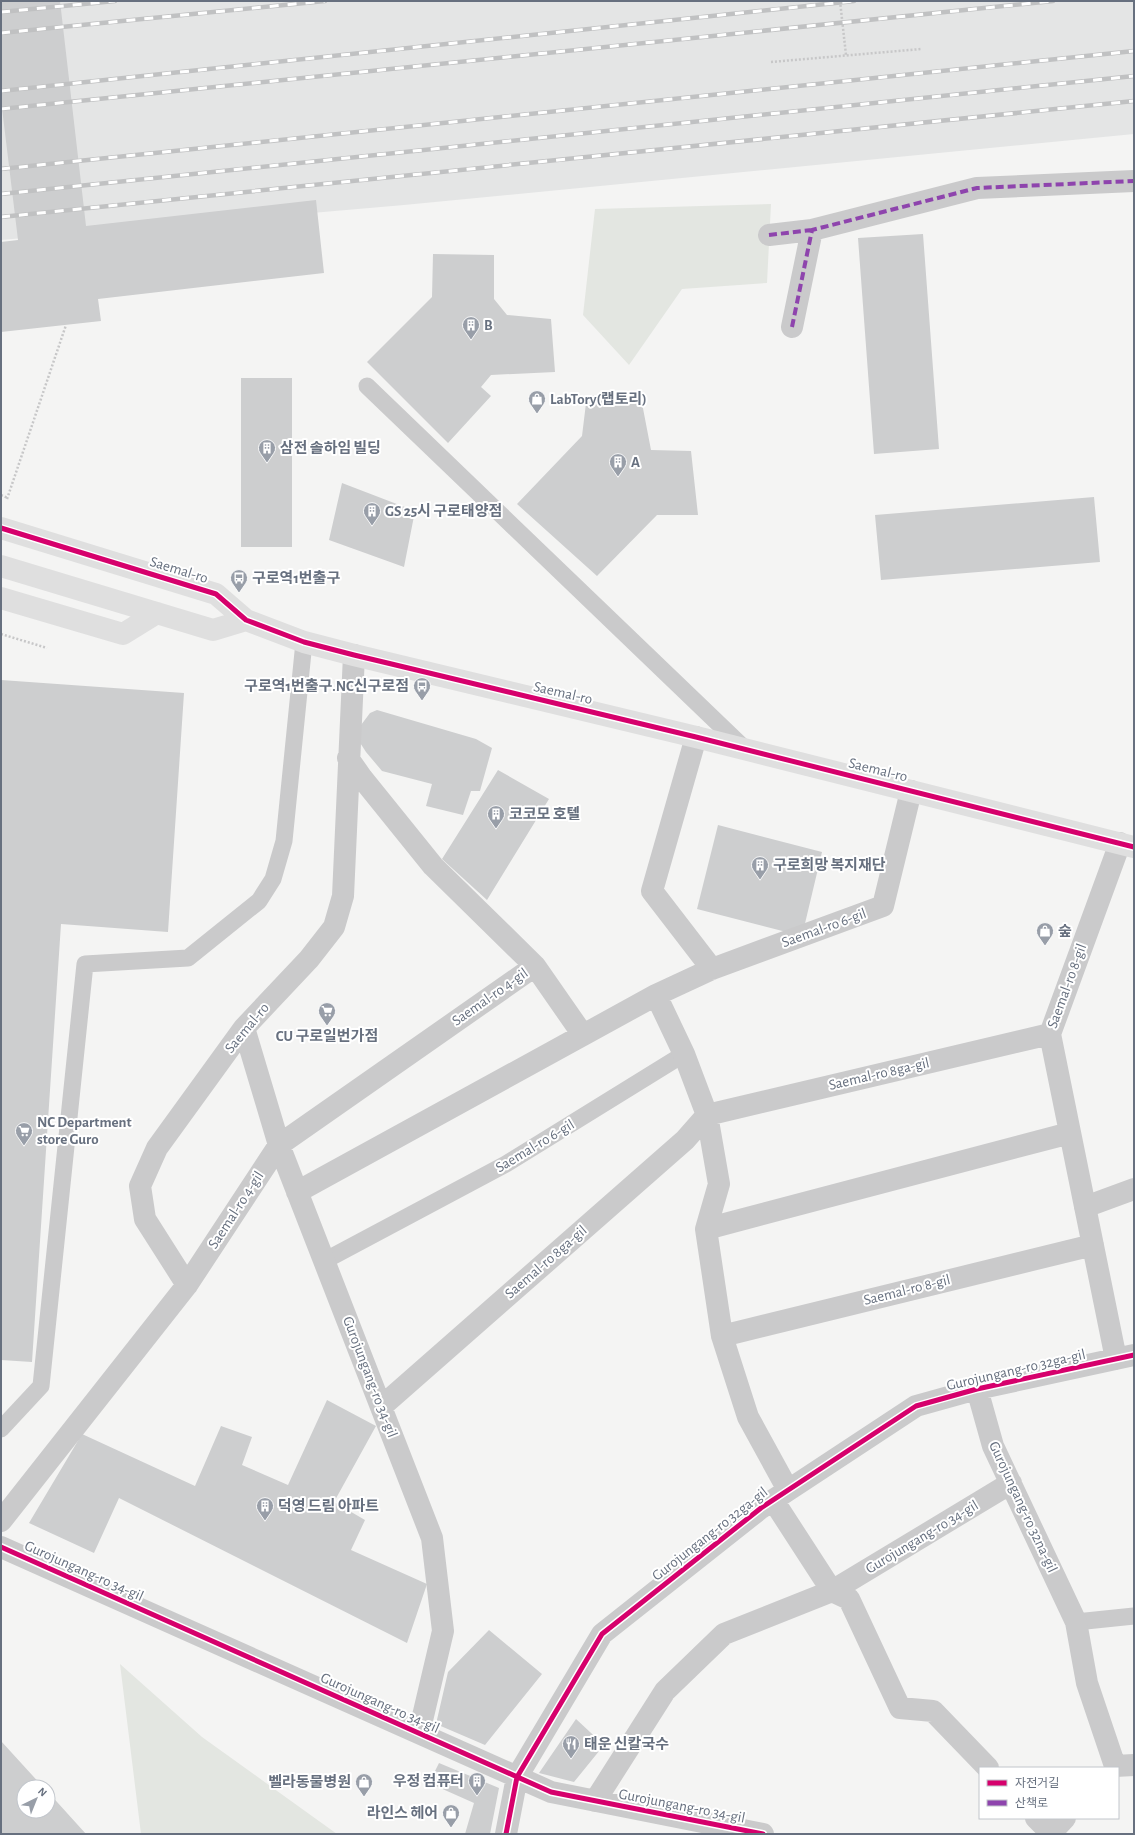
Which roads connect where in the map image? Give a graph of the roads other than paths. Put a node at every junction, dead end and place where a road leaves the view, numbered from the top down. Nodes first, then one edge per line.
1 (1134, 181) edge
2 (812, 230) junction
3 (769, 235) dead end
4 (792, 327) dead end
5 (367, 386) dead end
6 (1, 528) edge
7 (1, 566) edge
8 (1, 598) edge
9 (157, 613) junction
10 (246, 620) junction
11 (304, 642) junction
12 (354, 655) junction
13 (696, 737) junction
14 (746, 750) junction
15 (348, 758) junction
16 (912, 791) junction
17 (1127, 845) edge
18 (535, 966) junction
19 (712, 969) junction
20 (656, 995) junction
21 (244, 1028) junction
22 (1050, 1034) junction
23 (583, 1035) junction
24 (684, 1054) junction
25 (708, 1115) junction
26 (1070, 1133) junction
27 (279, 1145) junction
28 (1134, 1189) edge
29 (297, 1192) junction
30 (1085, 1208) junction
31 (706, 1229) junction
32 (1093, 1245) junction
33 (324, 1261) junction
34 (187, 1285) junction
35 (722, 1336) junction
36 (1125, 1357) edge
37 (977, 1389) junction
38 (381, 1407) junction
39 (1, 1429) edge
40 (1011, 1483) junction
41 (781, 1495) junction
42 (1, 1521) edge
43 (1, 1547) edge
44 (832, 1591) junction
45 (1134, 1616) edge
46 (1076, 1622) junction
47 (419, 1733) junction
48 (1121, 1766) edge
49 (987, 1767) edge
50 (517, 1777) junction
51 (595, 1801) junction
52 (506, 1834) edge
53 (764, 1834) edge

1 - 2 street
2 - 3 street
2 - 4 street
5 - 14 lane
6 - 10 street, Saemal-ro
7 - 9 street
8 - 9 street
9 - 10 street
10 - 11 street, Saemal-ro
11 - 12 street, Saemal-ro
11 - 39 lane
12 - 13 street, Saemal-ro
12 - 15 street, Saemal-ro
13 - 14 street, Saemal-ro
13 - 19 street
14 - 16 street, Saemal-ro
15 - 18 street
15 - 21 street, Saemal-ro
16 - 17 street, Saemal-ro
16 - 19 street, Saemal-ro 6-gil
17 - 22 street, Saemal-ro 8-gil
18 - 23 street
18 - 27 street, Saemal-ro 4-gil
19 - 20 street, Saemal-ro 6-gil
20 - 23 street, Saemal-ro 6-gil
20 - 24 street
21 - 27 street, Gurojungang-ro 34-gil
21 - 34 street, Saemal-ro
22 - 25 street, Saemal-ro 8ga-gil
22 - 26 street, Saemal-ro 8-gil
23 - 29 street, Saemal-ro 6-gil
24 - 25 street
24 - 33 lane, Saemal-ro 6-gil
25 - 31 street
25 - 38 street, Saemal-ro 8ga-gil
26 - 30 street, Saemal-ro 8-gil
26 - 31 street
27 - 29 street, Gurojungang-ro 34-gil
27 - 34 street, Saemal-ro 4-gil
28 - 30 street
29 - 33 street, Gurojungang-ro 34-gil
30 - 32 street, Saemal-ro 8-gil
31 - 35 street
32 - 35 street, Saemal-ro 8-gil
32 - 36 street, Saemal-ro 8-gil
33 - 38 street, Gurojungang-ro 34-gil
34 - 42 street, Saemal-ro 4-gil
35 - 41 street
36 - 37 street, Gurojungang-ro 32ga-gil
37 - 40 street, Gurojungang-ro 32na-gil
37 - 41 street, Gurojungang-ro 32ga-gil
38 - 47 street, Gurojungang-ro 34-gil
40 - 44 street, Gurojungang-ro 34-gil
40 - 46 street, Gurojungang-ro 32na-gil
41 - 44 street
41 - 50 street, Gurojungang-ro 32ga-gil
43 - 47 street, Gurojungang-ro 34-gil
44 - 49 street
44 - 51 street, Gurojungang-ro 34-gil
45 - 46 lane
46 - 48 street, Gurojungang-ro 32na-gil
47 - 50 street, Gurojungang-ro 34-gil
50 - 51 street, Gurojungang-ro 34-gil
50 - 52 street, Gurojungang-ro 32ga-gil
51 - 53 street, Gurojungang-ro 34-gil

